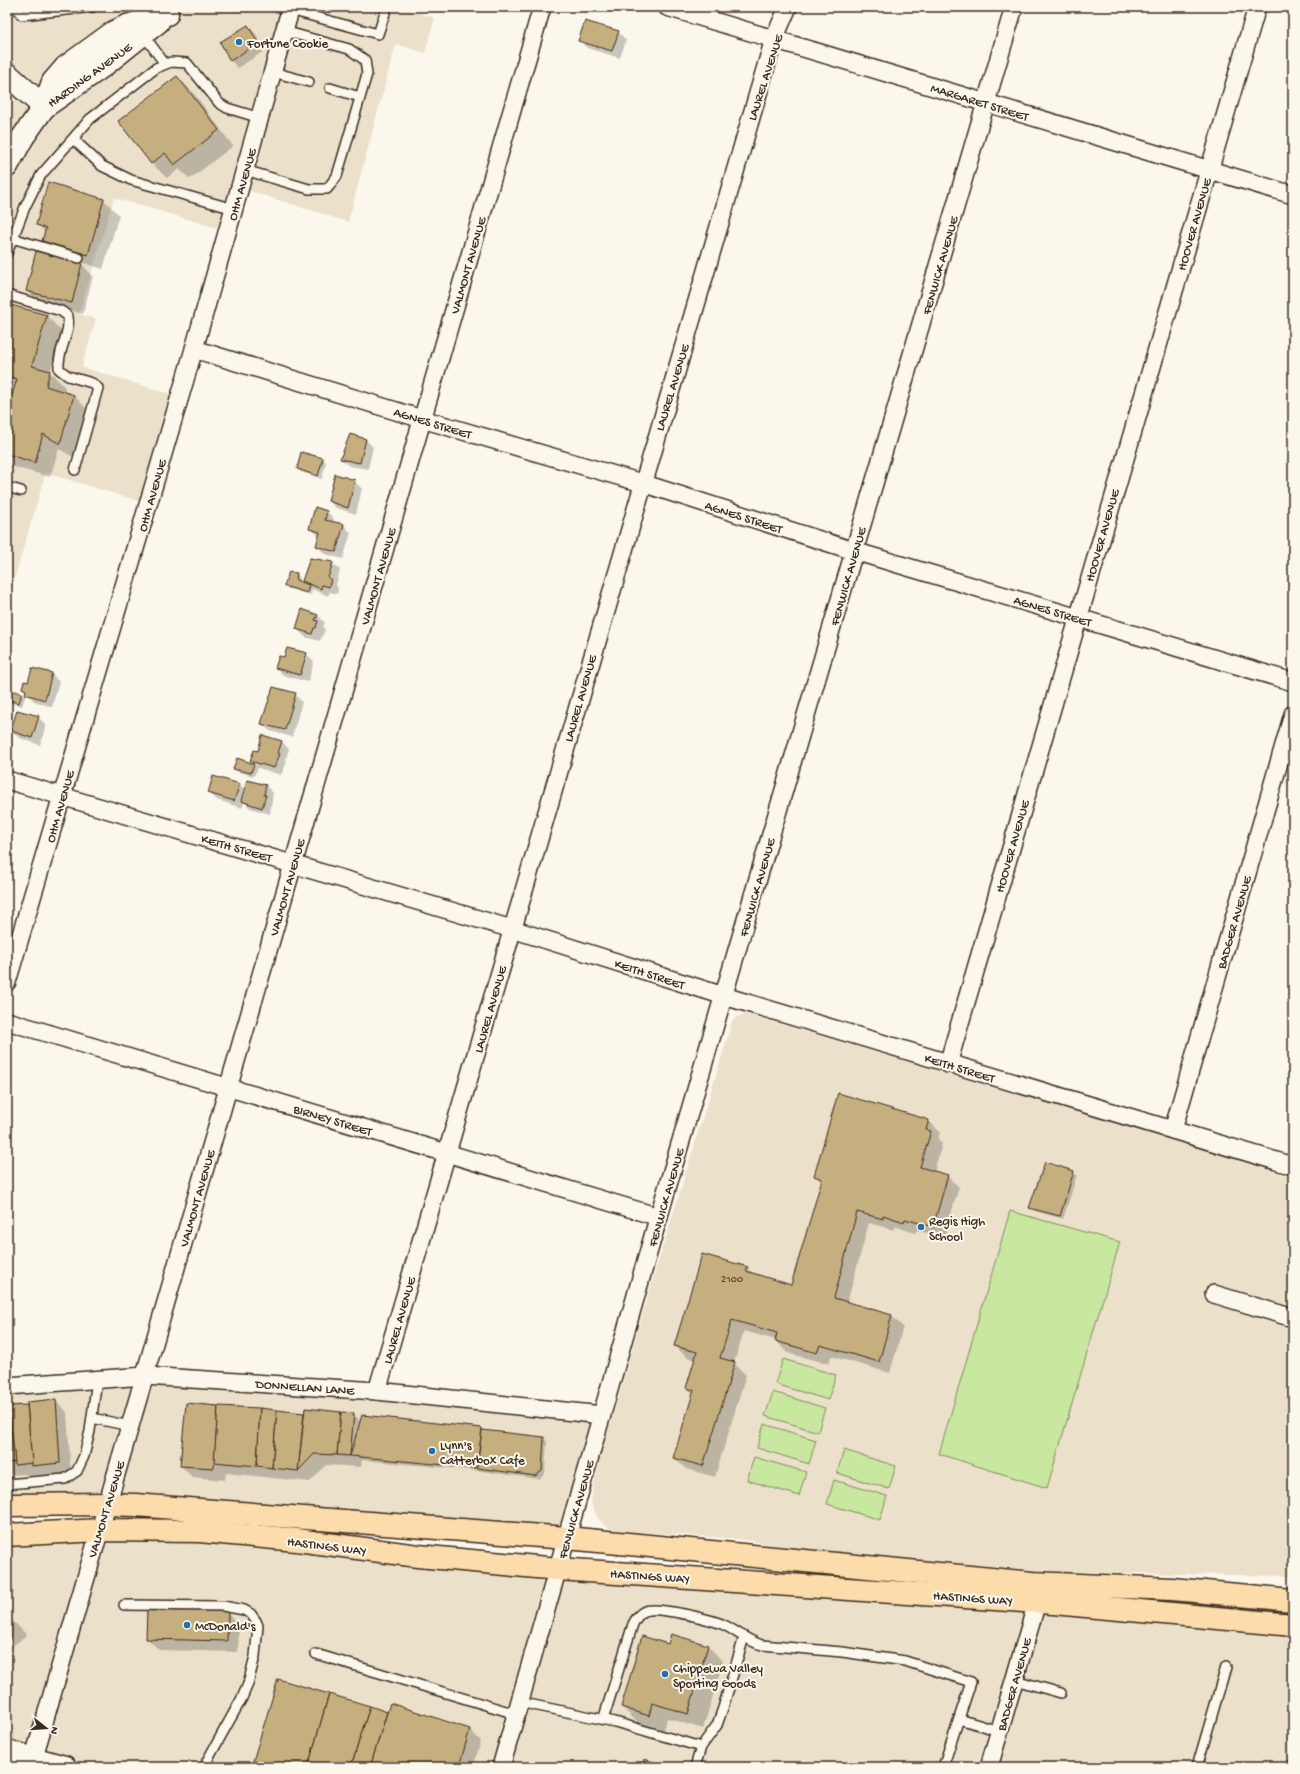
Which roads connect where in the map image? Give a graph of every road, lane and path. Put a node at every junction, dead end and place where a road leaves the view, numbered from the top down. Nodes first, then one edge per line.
1 (15, 7) edge
2 (93, 7) edge
3 (387, 7) edge
4 (542, 7) edge
5 (667, 7) edge
6 (788, 7) edge
7 (1014, 7) edge
8 (1257, 7) edge
9 (291, 8) edge
10 (174, 10) edge
11 (284, 32) junction
12 (143, 34) junction
13 (774, 38) junction
14 (165, 64) junction
15 (273, 72) junction
16 (7, 74) edge
17 (309, 82) dead end
18 (330, 88) dead end
19 (360, 97) junction
20 (987, 103) junction
21 (44, 107) junction
22 (260, 118) junction
23 (73, 139) junction
24 (7, 166) edge
25 (245, 170) junction
26 (1209, 170) junction
27 (1293, 195) edge
28 (234, 209) junction
29 (10, 239) edge
30 (7, 253) edge
31 (79, 258) dead end
32 (7, 295) edge
33 (194, 349) junction
34 (422, 419) junction
35 (74, 470) dead end
36 (642, 483) junction
37 (7, 487) edge
38 (21, 491) dead end
39 (854, 551) junction
40 (1077, 617) junction
41 (1293, 682) edge
42 (1293, 714) edge
43 (7, 780) edge
44 (61, 796) junction
45 (293, 864) junction
46 (512, 929) junction
47 (7, 982) edge
48 (724, 996) junction
49 (7, 1021) edge
50 (948, 1064) junction
51 (228, 1087) junction
52 (1173, 1130) junction
53 (447, 1154) junction
54 (1293, 1166) edge
55 (659, 1217) junction
56 (1214, 1294) dead end
57 (1293, 1318) edge
58 (145, 1376) junction
59 (96, 1379) junction
60 (7, 1386) edge
61 (377, 1391) junction
62 (602, 1415) junction
63 (92, 1418) junction
64 (130, 1426) junction
65 (7, 1484) edge
66 (108, 1504) junction
67 (7, 1505) edge
68 (100, 1530) junction
69 (7, 1535) edge
70 (567, 1538) junction
71 (558, 1569) junction
72 (1172, 1589) junction
73 (1293, 1600) edge
74 (1037, 1602) junction
75 (124, 1605) dead end
76 (1293, 1625) edge
77 (744, 1638) junction
78 (316, 1654) dead end
79 (1226, 1667) dead end
80 (1015, 1680) junction
81 (1061, 1693) dead end
82 (518, 1708) junction
83 (959, 1719) junction
84 (603, 1720) junction
85 (999, 1731) junction
86 (701, 1747) junction
87 (7, 1751) edge
88 (207, 1761) dead end
89 (32, 1762) edge
90 (65, 1767) edge
91 (501, 1767) edge
92 (695, 1767) edge
93 (943, 1767) edge
94 (989, 1767) edge
95 (1198, 1767) edge

1 - 2 lane
3 - 9 lane
4 - 34 street, VALMONT AVENUE
5 - 13 street, MARGARET STREET
6 - 13 street, LAUREL AVENUE
7 - 20 street, FENWICK AVENUE
8 - 26 street, HOOVER AVENUE
9 - 11 street, OHM AVENUE
10 - 12 main road, HARDING AVENUE
10 - 21 main road, HARDING AVENUE
11 - 15 street, OHM AVENUE
11 - 19 lane
12 - 14 lane
12 - 21 main road, HARDING AVENUE
13 - 20 street, MARGARET STREET
13 - 36 street, LAUREL AVENUE
14 - 22 lane
14 - 23 lane
15 - 17 lane
15 - 22 street, OHM AVENUE
16 - 21 main road
18 - 19 lane
19 - 25 lane
20 - 26 street, MARGARET STREET
20 - 39 street, FENWICK AVENUE
21 - 24 main road
22 - 25 street, OHM AVENUE
23 - 28 lane
23 - 29 lane
25 - 28 street, OHM AVENUE
26 - 27 street, MARGARET STREET
26 - 40 street, HOOVER AVENUE
28 - 33 street, OHM AVENUE
29 - 30 lane
29 - 31 lane
32 - 35 lane
33 - 34 street, AGNES STREET
33 - 44 street, OHM AVENUE
34 - 36 street, AGNES STREET
34 - 45 street, VALMONT AVENUE
36 - 39 street, AGNES STREET
36 - 46 street, LAUREL AVENUE
37 - 38 lane
39 - 40 street, AGNES STREET
39 - 48 street, FENWICK AVENUE
40 - 41 street, AGNES STREET
40 - 50 street, HOOVER AVENUE
42 - 52 street, BADGER AVENUE
43 - 44 street, KEITH STREET
44 - 45 street, KEITH STREET
44 - 47 street, OHM AVENUE
45 - 46 street, KEITH STREET
45 - 51 street, VALMONT AVENUE
46 - 48 street, KEITH STREET
46 - 53 street, LAUREL AVENUE
48 - 50 street, KEITH STREET
48 - 55 street, FENWICK AVENUE
49 - 51 street, BIRNEY STREET
50 - 52 street, KEITH STREET
51 - 53 street, BIRNEY STREET
51 - 58 street, VALMONT AVENUE
52 - 54 street, KEITH STREET
53 - 55 street, BIRNEY STREET
53 - 61 street, LAUREL AVENUE
55 - 62 street, FENWICK AVENUE
56 - 57 street
58 - 59 street, DONNELLAN LANE
58 - 61 street, DONNELLAN LANE
58 - 64 street, VALMONT AVENUE
59 - 60 street, DONNELLAN LANE
59 - 63 lane
61 - 62 street, DONNELLAN LANE
62 - 70 street, FENWICK AVENUE
63 - 64 lane
63 - 65 lane
64 - 66 street, VALMONT AVENUE
66 - 67 main road, HASTINGS WAY
66 - 68 street, VALMONT AVENUE
66 - 70 main road, HASTINGS WAY
68 - 69 main road, HASTINGS WAY
68 - 71 main road, HASTINGS WAY
68 - 89 street, VALMONT AVENUE
70 - 71 street, FENWICK AVENUE
70 - 72 main road, HASTINGS WAY
71 - 74 main road, HASTINGS WAY
71 - 82 street, FENWICK AVENUE
72 - 73 main road, HASTINGS WAY
72 - 74 main road
74 - 76 main road, HASTINGS WAY
74 - 80 street, BADGER AVENUE
75 - 88 lane
77 - 83 lane
77 - 84 lane
77 - 86 lane
78 - 82 lane
79 - 95 lane
80 - 81 lane
80 - 85 street, BADGER AVENUE
82 - 84 lane
82 - 91 street, FENWICK AVENUE
83 - 85 lane
83 - 93 lane
84 - 86 lane
85 - 94 street, BADGER AVENUE
86 - 92 lane
87 - 89 main road
89 - 90 main road

